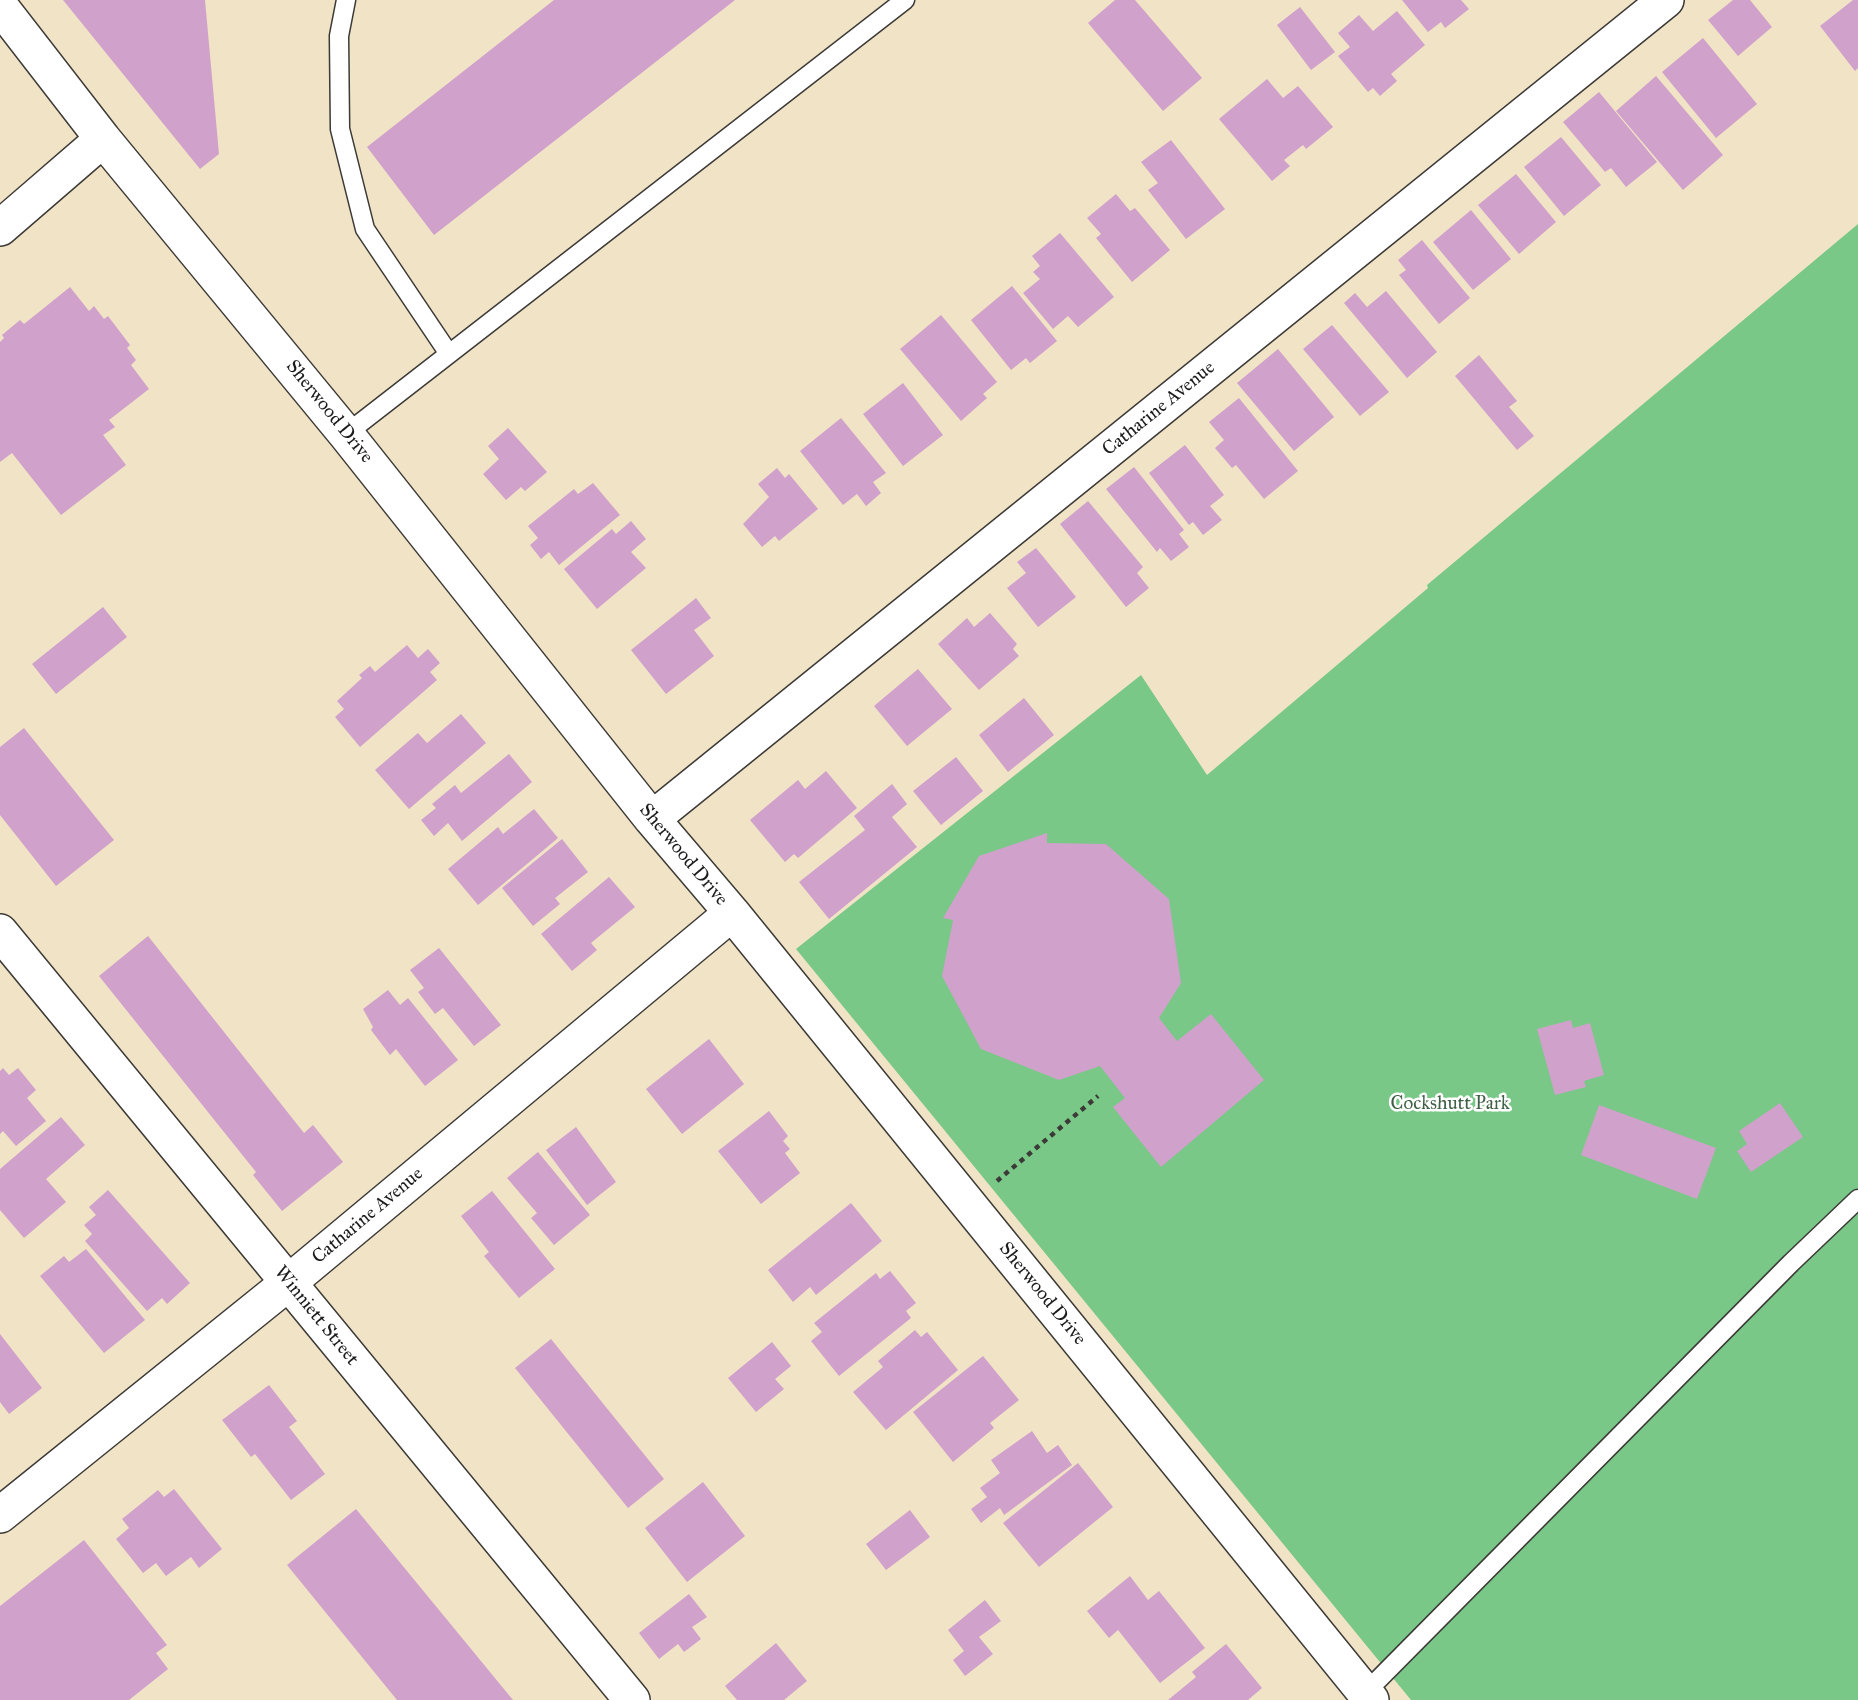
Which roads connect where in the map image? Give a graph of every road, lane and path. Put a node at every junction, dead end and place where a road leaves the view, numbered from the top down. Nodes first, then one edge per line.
1 (346, 0) edge
2 (905, 0) edge
3 (1666, 0) edge
4 (0, 6) edge
5 (103, 139) junction
6 (0, 228) edge
7 (449, 354) junction
8 (346, 433) junction
9 (652, 819) junction
10 (732, 913) junction
11 (0, 932) edge
12 (1098, 1096) dead end
13 (1858, 1199) edge
14 (969, 1205) junction
15 (288, 1283) junction
16 (0, 1514) edge
17 (1364, 1698) edge
18 (632, 1700) edge

1 - 7 lane
2 - 7 lane
3 - 9 street, Catharine Avenue
4 - 5 street, Sherwood Drive
5 - 6 street
5 - 8 street, Sherwood Drive
7 - 8 lane
8 - 9 street, Sherwood Drive
9 - 10 street, Sherwood Drive
10 - 14 street, Sherwood Drive
10 - 15 street, Catharine Avenue
11 - 15 street, Winniett Street
12 - 14 path
13 - 17 lane
14 - 17 street, Sherwood Drive
15 - 16 street, Catharine Avenue
15 - 18 street, Winniett Street

